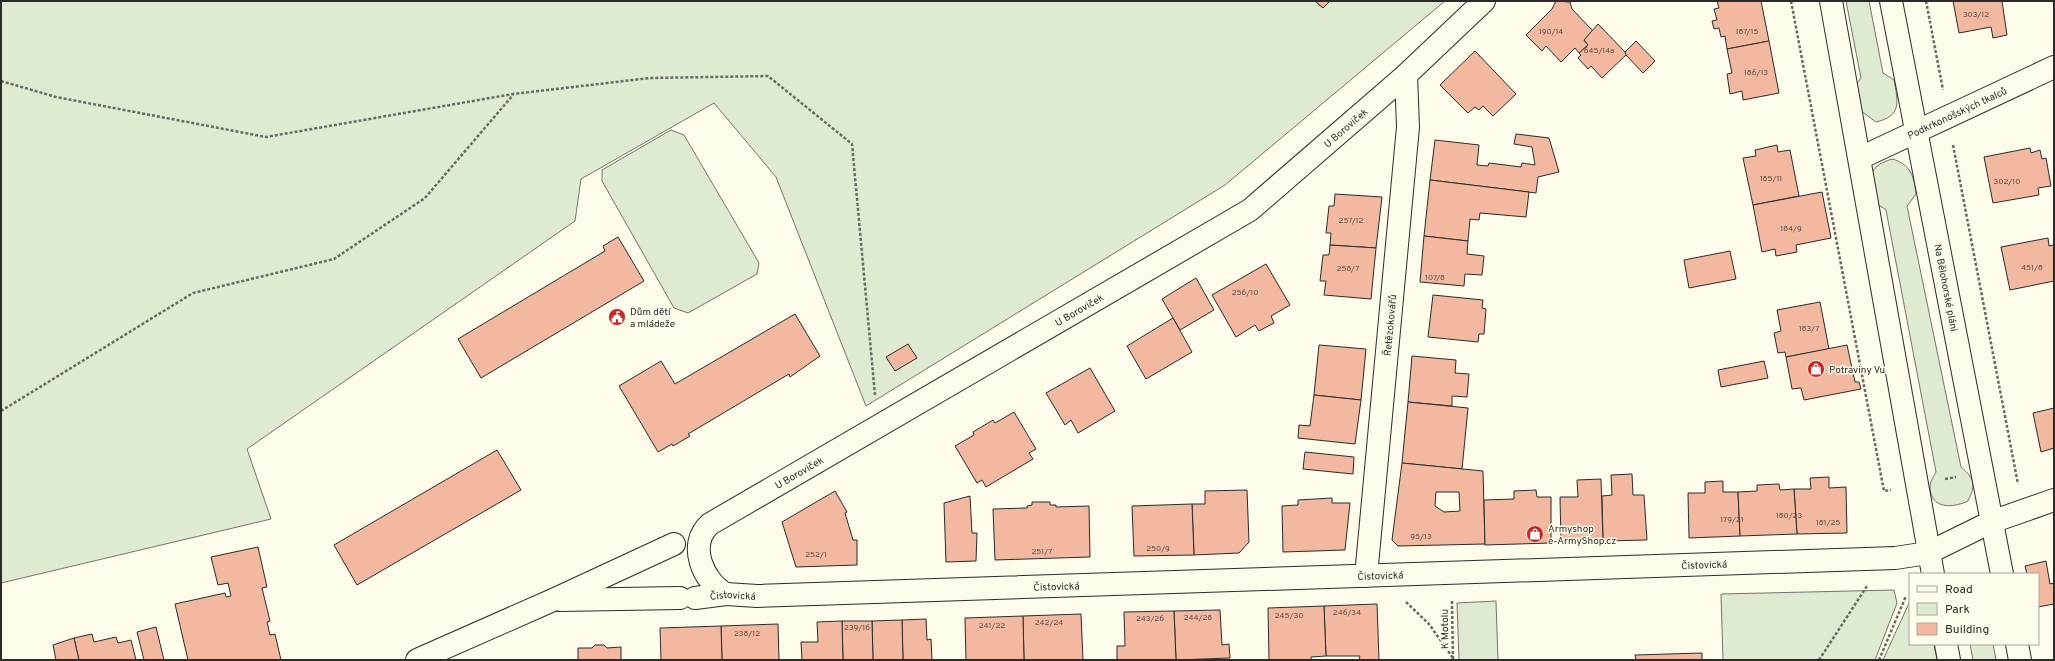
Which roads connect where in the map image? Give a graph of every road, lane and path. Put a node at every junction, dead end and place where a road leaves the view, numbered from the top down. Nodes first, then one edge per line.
1 (1484, 1) edge
2 (1791, 1) edge
3 (1831, 1) edge
4 (1891, 1) edge
5 (1926, 1) edge
6 (2054, 67) edge
7 (1406, 75) junction
8 (1, 82) edge
9 (513, 94) junction
10 (1948, 116) junction
11 (1916, 132) junction
12 (1860, 158) junction
13 (1, 411) edge
14 (878, 426) junction
15 (1982, 471) junction
16 (1917, 484) junction
17 (2019, 489) dead end
18 (2054, 500) edge
19 (1991, 522) junction
20 (674, 544) dead end
21 (1928, 553) junction
22 (1933, 573) edge
23 (2002, 573) edge
24 (1366, 576) junction
25 (1868, 584) dead end
26 (726, 594) junction
27 (1906, 596) dead end
28 (1402, 598) dead end
29 (1452, 598) dead end
30 (553, 600) junction
31 (1946, 645) edge
32 (2017, 645) edge
33 (1453, 659) edge
34 (417, 660) edge
35 (1819, 660) edge
36 (1879, 660) edge
37 (1949, 660) edge
38 (2020, 660) edge

1 - 7 street, U Boroviček
2 - 16 path
3 - 12 street
4 - 11 street, Na Bělohorské pláni
5 - 10 path
6 - 10 street, Podkrkonošských tkalců
7 - 14 street, U Boroviček
7 - 24 street, Řetězokovářů
8 - 9 path
9 - 13 path
9 - 14 path
10 - 11 street, Podkrkonošských tkalců
10 - 17 path
11 - 12 street, Podkrkonošských tkalců
11 - 15 street, Na Bělohorské pláni
12 - 16 street
14 - 26 street, U Boroviček
15 - 16 path
15 - 19 street, Na Bělohorské pláni
16 - 21 street
18 - 19 street, Čistovická
19 - 21 street, Čistovická
19 - 23 street, Na Bělohorské pláni
20 - 30 street
21 - 22 street
21 - 24 street, Čistovická
24 - 26 street, Čistovická
25 - 35 path
26 - 30 street, Čistovická
27 - 36 path
28 - 33 path
29 - 33 path, K Motolu
30 - 34 street, Čistovická
31 - 37 street
32 - 38 street

